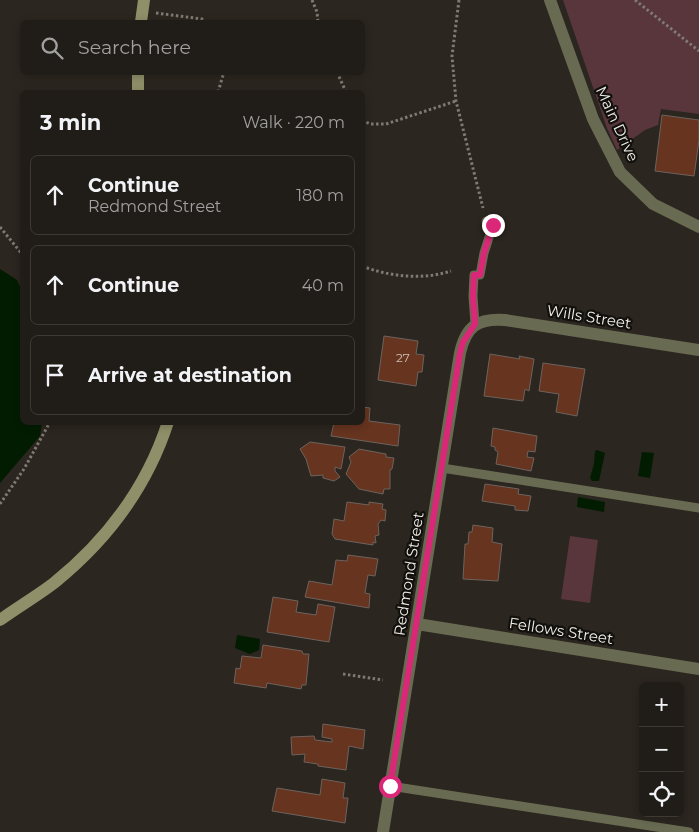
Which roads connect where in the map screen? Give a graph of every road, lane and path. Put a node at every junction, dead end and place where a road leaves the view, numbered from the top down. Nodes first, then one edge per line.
1 (459, 0) edge
2 (550, 0) edge
3 (636, 0) edge
4 (314, 1) edge
5 (143, 11) edge
6 (203, 20) edge
7 (318, 20) edge
8 (699, 51) edge
9 (138, 75) edge
10 (223, 75) edge
11 (338, 75) edge
12 (138, 90) edge
13 (219, 90) edge
14 (345, 90) edge
15 (456, 101) junction
16 (365, 122) edge
17 (486, 221) joint
18 (0, 227) edge
19 (699, 227) edge
20 (20, 252) edge
21 (365, 267) edge
22 (452, 271) dead end
23 (475, 324) junction
24 (699, 350) edge
25 (48, 425) edge
26 (167, 425) edge
27 (442, 468) junction
28 (0, 504) edge
29 (699, 508) edge
30 (0, 620) edge
31 (417, 624) junction
32 (699, 669) edge
33 (344, 674) dead end
34 (383, 680) dead end
35 (390, 786) junction
36 (384, 832) edge
37 (690, 832) edge

1 - 15 path
2 - 19 street, Main Drive
3 - 8 path
4 - 7 path
5 - 6 path
9 - 12 main road
10 - 13 path
11 - 14 path
15 - 16 path
15 - 17 path
17 - 23 lane
18 - 20 path
21 - 22 path
23 - 24 street, Wills Street
23 - 27 street, Redmond Street
25 - 28 path
26 - 30 main road
27 - 29 lane
27 - 31 street, Redmond Street
31 - 32 street, Fellows Street
31 - 35 street, Redmond Street
33 - 34 path
35 - 36 street, Redmond Street
35 - 37 lane

